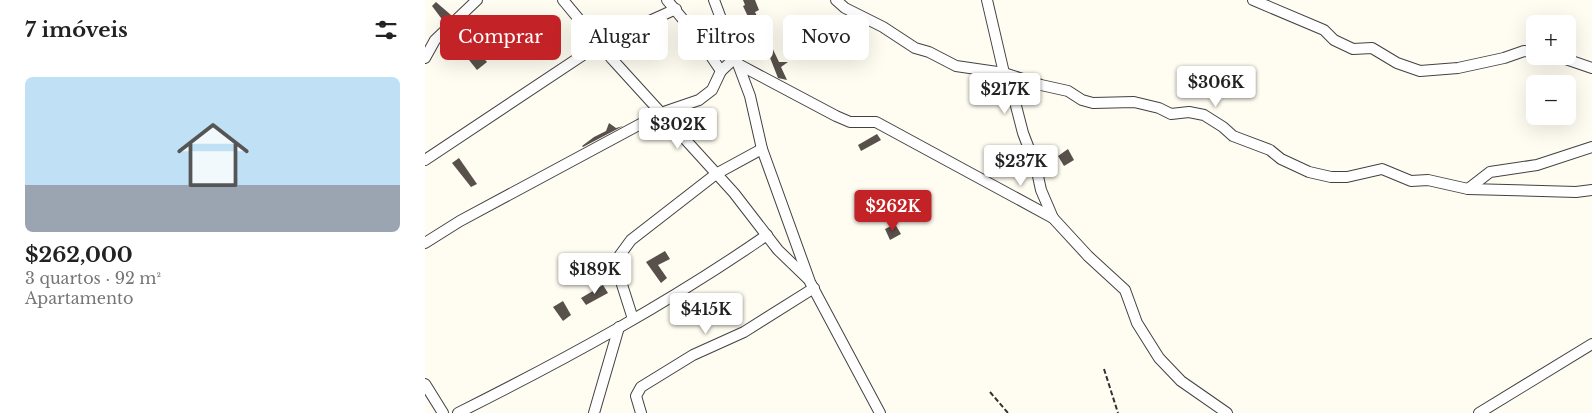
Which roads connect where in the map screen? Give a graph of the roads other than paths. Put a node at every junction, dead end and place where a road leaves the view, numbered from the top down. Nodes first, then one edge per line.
1 (477, 0) edge
2 (563, 0) edge
3 (667, 0) edge
4 (714, 0) edge
5 (836, 0) edge
6 (987, 0) edge
7 (1253, 0) edge
8 (676, 9) junction
9 (577, 15) edge
10 (662, 15) edge
11 (720, 15) edge
12 (1526, 51) edge
13 (425, 58) edge
14 (574, 60) edge
15 (614, 60) edge
16 (737, 60) junction
17 (1576, 63) edge
18 (1592, 68) edge
19 (721, 71) junction
20 (1004, 73) junction
21 (661, 113) junction
22 (1592, 147) edge
23 (762, 149) junction
24 (425, 160) edge
25 (716, 174) junction
26 (1468, 189) junction
27 (1592, 190) edge
28 (1053, 218) junction
29 (767, 236) junction
30 (425, 243) edge
31 (812, 285) junction
32 (633, 319) junction
33 (619, 327) junction
34 (1592, 344) edge
35 (425, 384) edge
36 (443, 413) edge
37 (458, 413) edge
38 (594, 413) edge
39 (641, 413) edge
40 (880, 413) edge
41 (1227, 413) edge
42 (1479, 413) edge

1 - 13 street
2 - 9 street
3 - 8 street
4 - 11 street
5 - 20 street
6 - 20 street
7 - 12 street
8 - 10 street
8 - 19 street
14 - 24 street
15 - 21 street
16 - 19 street
16 - 23 street
16 - 28 street
17 - 18 street
19 - 21 street
20 - 26 street
20 - 28 street
21 - 25 street
21 - 30 street
22 - 26 street
23 - 25 street
23 - 31 street
25 - 29 street
25 - 32 street
26 - 27 street
28 - 41 street
29 - 31 street
29 - 32 street
31 - 39 street
31 - 40 street
32 - 33 street
33 - 37 street
33 - 38 street
34 - 42 street
35 - 36 street

